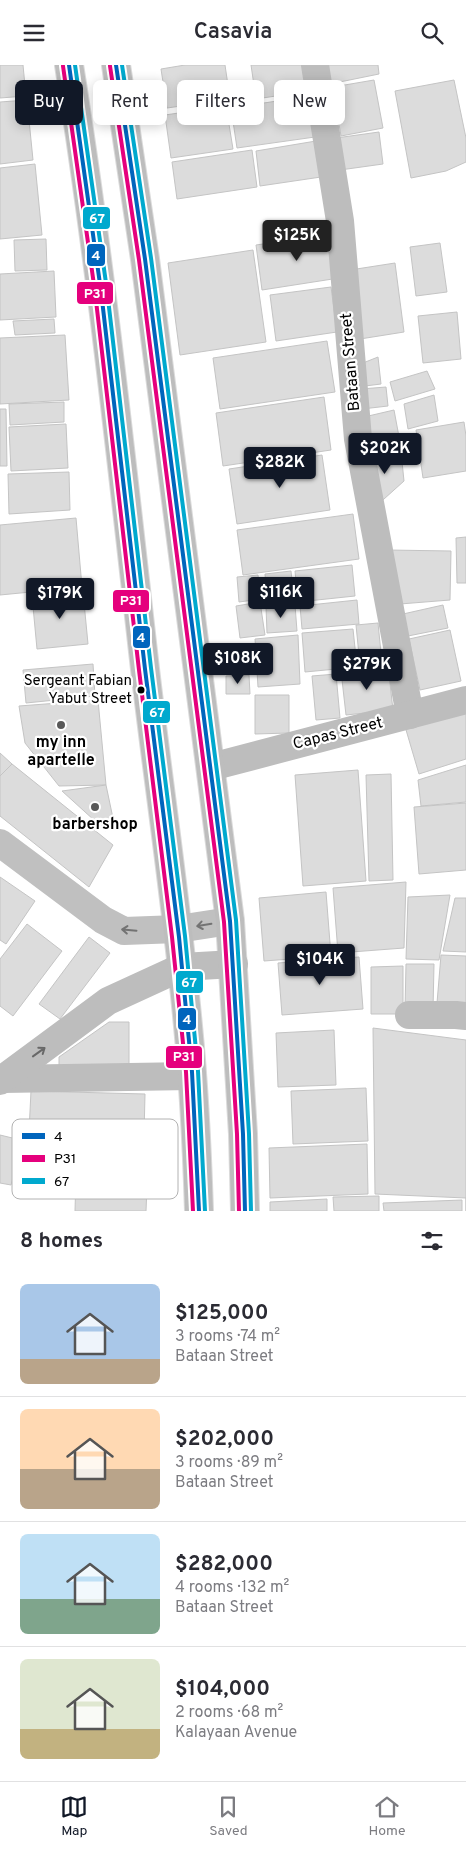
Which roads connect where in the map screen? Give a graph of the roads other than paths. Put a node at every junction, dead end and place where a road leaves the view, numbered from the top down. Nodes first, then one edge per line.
1 (69, 65) edge
2 (116, 65) edge
3 (314, 65) edge
4 (466, 700) edge
5 (410, 715) junction
6 (211, 767) junction
7 (0, 843) edge
8 (230, 921) junction
9 (178, 929) junction
10 (234, 963) junction
11 (182, 967) junction
12 (409, 1015) dead end
13 (466, 1017) edge
14 (192, 1075) junction
15 (1, 1080) edge
16 (199, 1211) edge
17 (245, 1211) edge

1 - 9 main road
2 - 6 main road
3 - 5 main road, Bataan Street
4 - 5 main road, Capas Street
5 - 6 main road, Capas Street
6 - 8 main road
9 -> 7 street
8 -> 9 street
8 - 10 main road
9 - 11 main road
10 - 11 main road
10 - 17 main road
11 - 14 main road
15 -> 11 main road
12 - 13 main road
14 - 15 main road
14 - 16 main road

